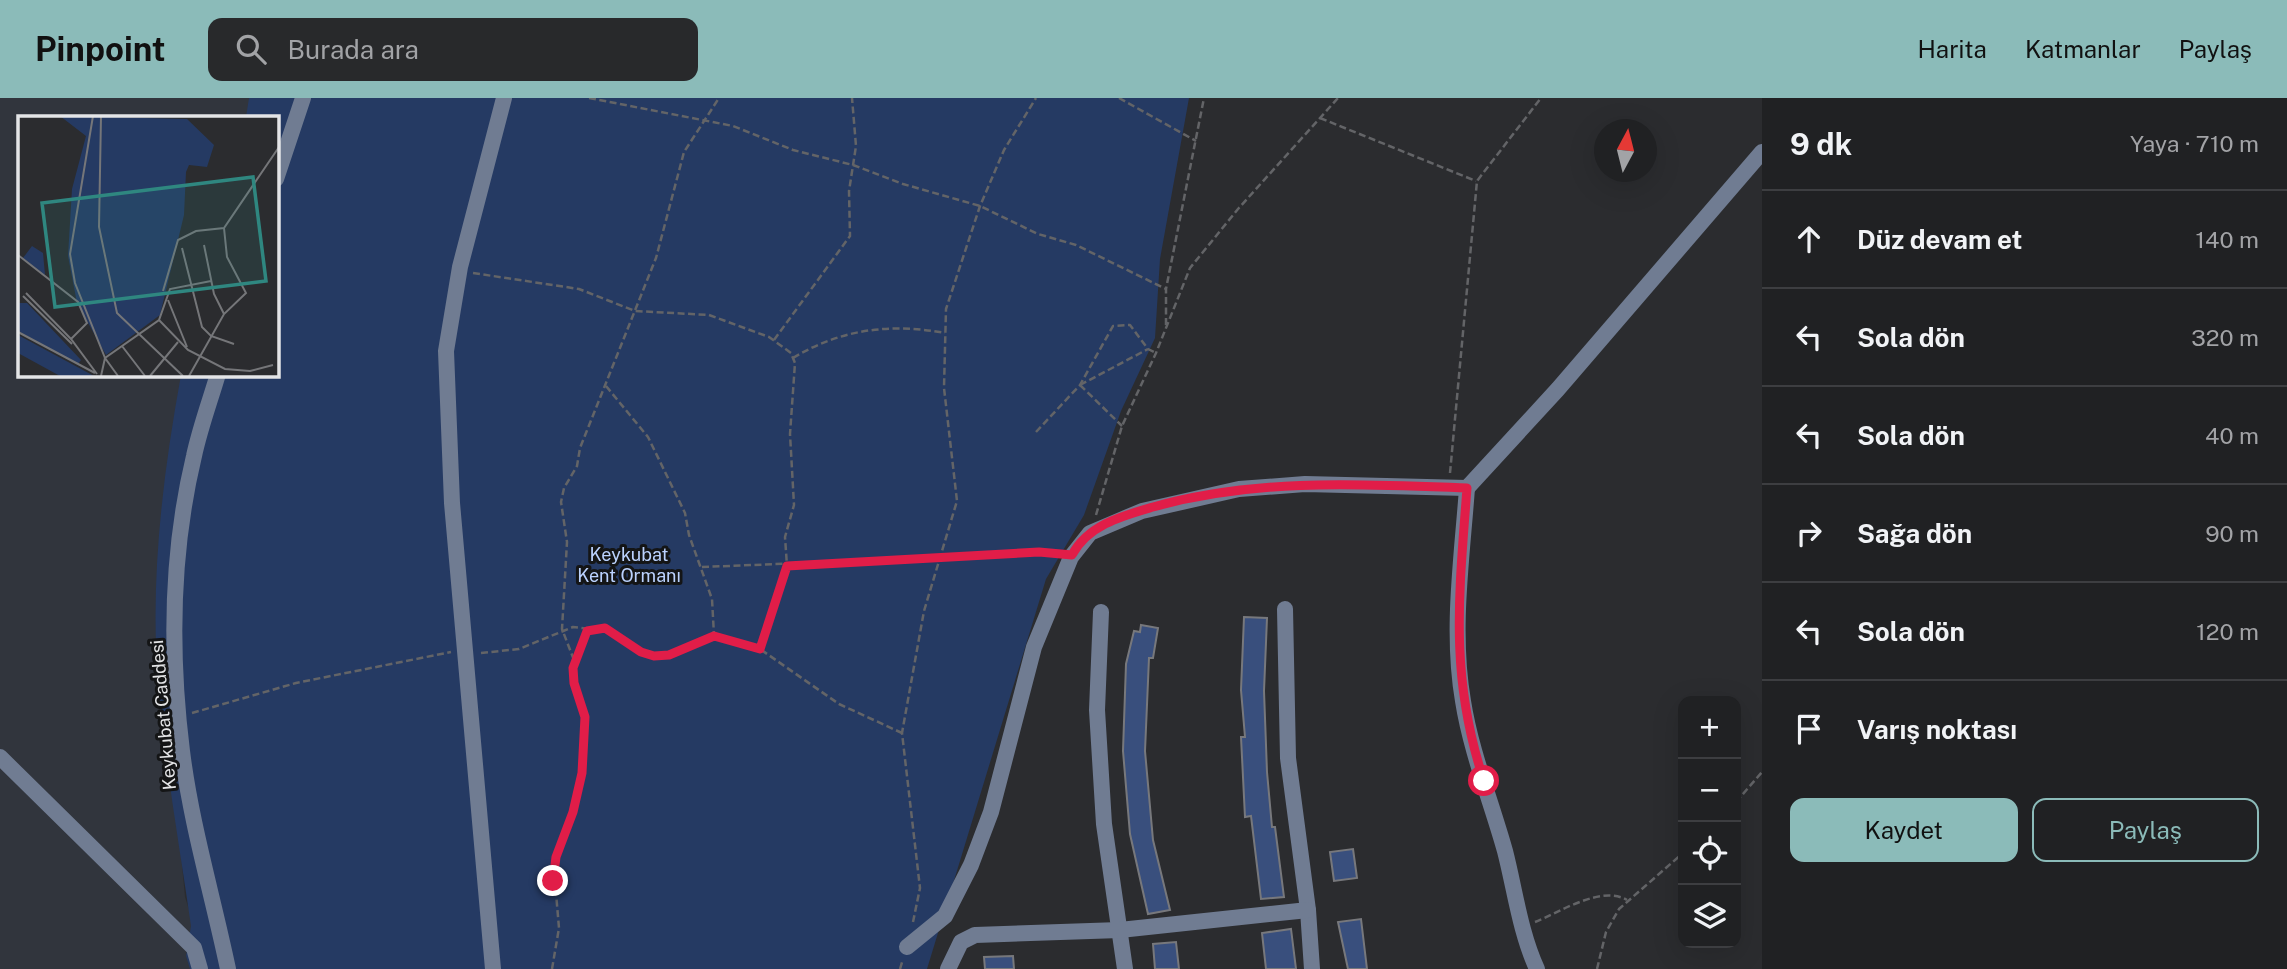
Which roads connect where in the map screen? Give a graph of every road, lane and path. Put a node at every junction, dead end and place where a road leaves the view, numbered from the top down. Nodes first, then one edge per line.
1 (303, 98) edge
2 (504, 98) edge
3 (589, 98) edge
4 (719, 98) edge
5 (852, 98) edge
6 (1036, 98) edge
7 (1119, 98) edge
8 (1204, 98) edge
9 (1338, 98) edge
10 (1541, 98) edge
11 (1320, 118) junction
12 (705, 122) junction
13 (1196, 141) junction
14 (1762, 152) edge
15 (853, 165) junction
16 (278, 173) edge
17 (1477, 181) junction
18 (979, 206) junction
19 (459, 271) junction
20 (1166, 289) junction
21 (635, 311) junction
22 (1166, 328) junction
23 (945, 333) junction
24 (774, 340) junction
25 (1148, 349) junction
26 (1156, 354) junction
27 (793, 358) junction
28 (217, 376) edge
29 (1080, 385) junction
30 (606, 386) junction
31 (1122, 426) junction
32 (1037, 432) dead end
33 (1449, 487) junction
34 (1467, 488) junction
35 (1090, 533) junction
36 (1072, 555) junction
37 (940, 558) junction
38 (787, 566) junction
39 (702, 567) junction
40 (1285, 609) dead end
41 (1101, 612) dead end
42 (562, 629) junction
43 (592, 629) junction
44 (714, 636) junction
45 (760, 649) junction
46 (466, 652) junction
47 (575, 661) junction
48 (179, 716) junction
49 (902, 733) junction
50 (0, 757) edge
51 (1762, 772) edge
52 (1741, 796) edge
53 (1678, 857) edge
54 (1627, 900) junction
55 (1308, 910) junction
56 (1523, 928) junction
57 (1120, 930) junction
58 (907, 947) joint
59 (200, 969) edge
60 (228, 969) edge
61 (493, 969) edge
62 (552, 969) edge
63 (948, 969) edge
64 (1125, 969) edge
65 (1312, 969) edge
66 (1538, 969) edge
67 (1597, 969) edge

1 - 16 street
2 - 19 street
3 - 12 path
4 - 12 path
5 - 15 path
6 - 18 path
7 - 13 path
8 - 13 path
9 - 11 path
10 - 17 path
11 - 17 path
11 - 22 path
12 - 15 path
12 - 21 path
13 - 20 path
14 - 34 street
15 - 18 path
15 - 24 path
17 - 33 path
18 - 20 path
18 - 23 path
19 - 21 path
19 - 46 street
20 - 22 path
21 - 24 path
21 - 30 path
22 - 26 path
23 - 27 path
23 - 37 path
24 - 27 path
25 - 26 path
25 - 29 path
25 - 29 path
26 - 31 path
27 - 38 path
28 - 48 street, Keykubat Caddesi
29 - 31 path
29 - 32 path
30 - 39 path
30 - 42 path
31 - 35 path
33 - 34 street
33 - 35 street
34 - 56 street
35 - 36 street
36 - 37 path
36 - 58 street
37 - 38 path
37 - 49 path
38 - 39 path
38 - 45 path
39 - 44 path
40 - 55 street
41 - 57 street
42 - 43 path
42 - 46 path
42 - 47 path
43 - 44 path
43 - 47 path
44 - 45 path
45 - 49 path
46 - 48 path
46 - 61 street
47 - 62 path
48 - 60 street, Keykubat Caddesi
49 - 58 path
50 - 59 street
51 - 52 path
53 - 54 path
54 - 56 path
54 - 67 path
55 - 57 street
55 - 65 street
56 - 66 street
57 - 63 street
57 - 64 street

